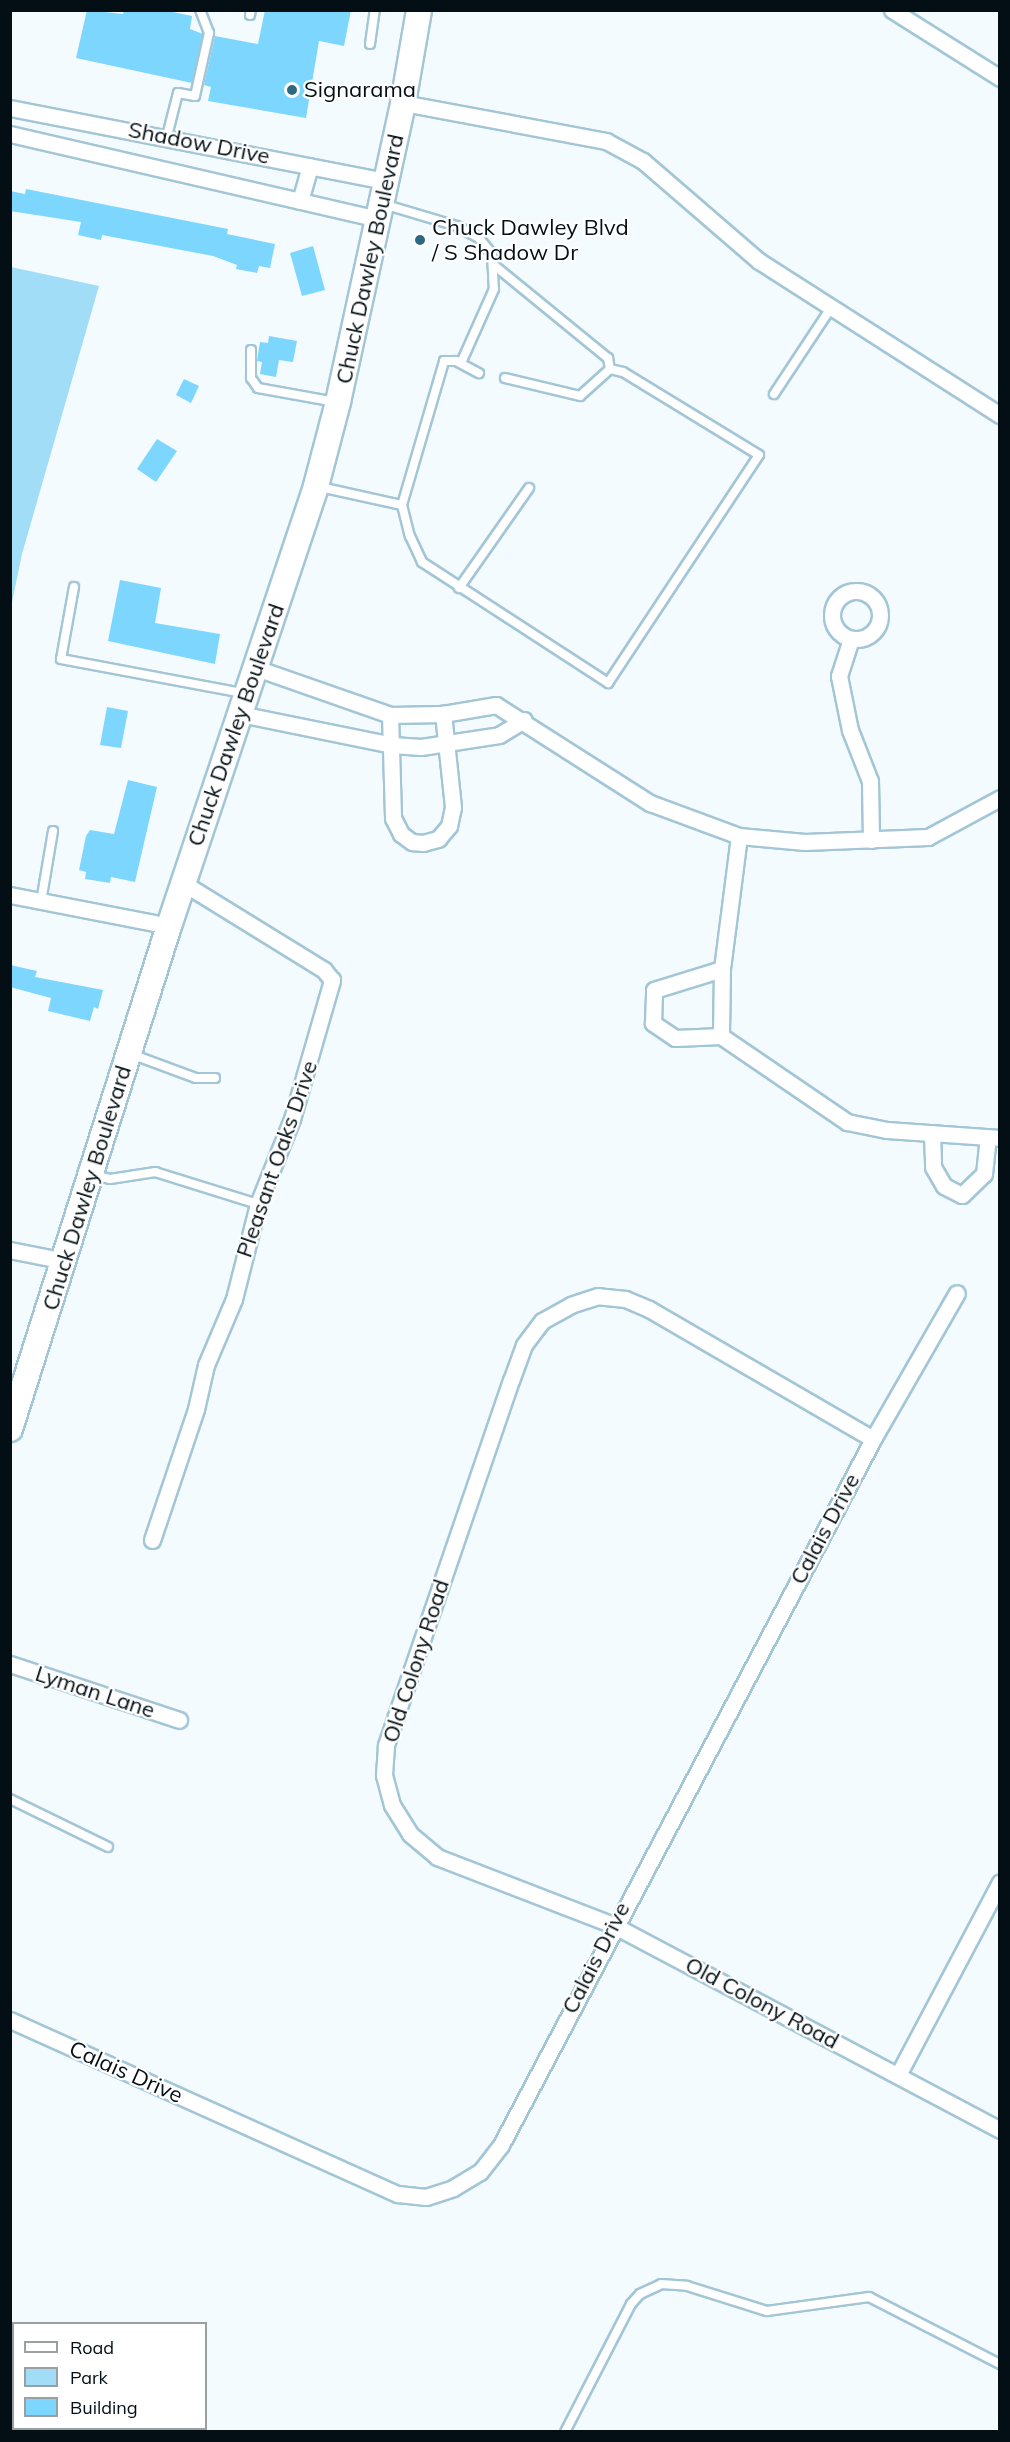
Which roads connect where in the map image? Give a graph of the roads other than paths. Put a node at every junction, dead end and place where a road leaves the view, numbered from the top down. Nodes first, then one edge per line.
1 (200, 10) edge
2 (375, 10) edge
3 (419, 10) edge
4 (892, 10) edge
5 (370, 44) dead end
6 (999, 78) edge
7 (403, 104) junction
8 (10, 108) edge
9 (10, 134) edge
10 (167, 136) junction
11 (310, 166) junction
12 (300, 201) junction
13 (382, 201) junction
14 (495, 266) junction
15 (831, 308) junction
16 (251, 350) dead end
17 (460, 363) junction
18 (610, 369) junction
19 (479, 373) dead end
20 (504, 378) dead end
21 (774, 394) dead end
22 (338, 402) junction
23 (999, 415) edge
24 (316, 486) junction
25 (529, 488) dead end
26 (402, 505) junction
27 (74, 587) dead end
28 (459, 588) junction
29 (851, 639) dead end
30 (256, 668) junction
31 (244, 704) junction
32 (443, 714) junction
33 (390, 715) junction
34 (524, 720) junction
35 (446, 744) junction
36 (392, 745) junction
37 (999, 798) edge
38 (53, 831) dead end
39 (739, 836) junction
40 (871, 840) junction
41 (183, 883) junction
42 (10, 895) edge
43 (41, 902) junction
44 (169, 926) junction
45 (722, 969) junction
46 (721, 1036) junction
47 (129, 1054) junction
48 (215, 1078) dead end
49 (933, 1133) junction
50 (994, 1138) edge
51 (92, 1175) junction
52 (258, 1203) junction
53 (10, 1250) edge
54 (65, 1261) junction
55 (957, 1293) dead end
56 (17, 1385) edge
57 (10, 1429) edge
58 (873, 1439) junction
59 (152, 1540) dead end
60 (10, 1664) edge
61 (179, 1720) dead end
62 (10, 1799) edge
63 (108, 1847) dead end
64 (999, 1882) edge
65 (613, 1925) junction
66 (10, 2020) edge
67 (898, 2075) junction
68 (999, 2130) edge
69 (999, 2364) edge
70 (565, 2432) edge

1 - 10 lane
2 - 5 lane
3 - 7 main road, Chuck Dawley Boulevard
4 - 6 street
7 - 13 main road, Chuck Dawley Boulevard
7 - 15 street
8 - 10 street, Shadow Drive
9 - 12 street, Shadow Drive
10 - 11 street, Shadow Drive
11 - 12 street
11 - 13 street, Shadow Drive
12 - 13 street, Shadow Drive
13 - 14 lane
13 - 22 main road, Chuck Dawley Boulevard
14 - 17 lane
14 - 18 lane
15 - 21 lane
15 - 23 street
16 - 22 lane
17 - 19 lane
17 - 26 lane
18 - 20 lane
18 - 28 lane
22 - 24 main road, Chuck Dawley Boulevard
24 - 26 lane
24 - 30 main road, Chuck Dawley Boulevard
25 - 28 lane
26 - 28 lane
27 - 31 lane
29 - 40 street
30 - 31 main road, Chuck Dawley Boulevard
30 - 33 street
31 - 36 street
31 - 41 main road, Chuck Dawley Boulevard
32 - 33 street
32 - 34 street
32 - 35 street
33 - 36 street
34 - 35 street
34 - 39 street
35 - 36 street
35 - 36 street
37 - 40 street
38 - 43 lane
39 - 40 street
39 - 45 street
41 - 44 main road, Chuck Dawley Boulevard
41 - 52 street, Pleasant Oaks Drive
42 - 43 street
43 - 44 street
44 - 47 main road, Chuck Dawley Boulevard
45 - 46 street
45 - 46 street
46 - 49 street
47 - 48 lane
47 - 51 main road, Chuck Dawley Boulevard
49 - 50 street
49 - 50 street
51 - 52 lane
51 - 54 main road, Chuck Dawley Boulevard
52 - 59 street, Pleasant Oaks Drive
53 - 54 street
54 - 56 main road, Chuck Dawley Boulevard
55 - 58 street, Calais Drive
56 - 57 main road, Chuck Dawley Boulevard
58 - 65 street, Calais Drive
58 - 65 street, Old Colony Road
60 - 61 street, Lyman Lane
62 - 63 lane
64 - 67 street
65 - 66 street, Calais Drive
65 - 67 street, Old Colony Road
67 - 68 street, Old Colony Road
69 - 70 lane

